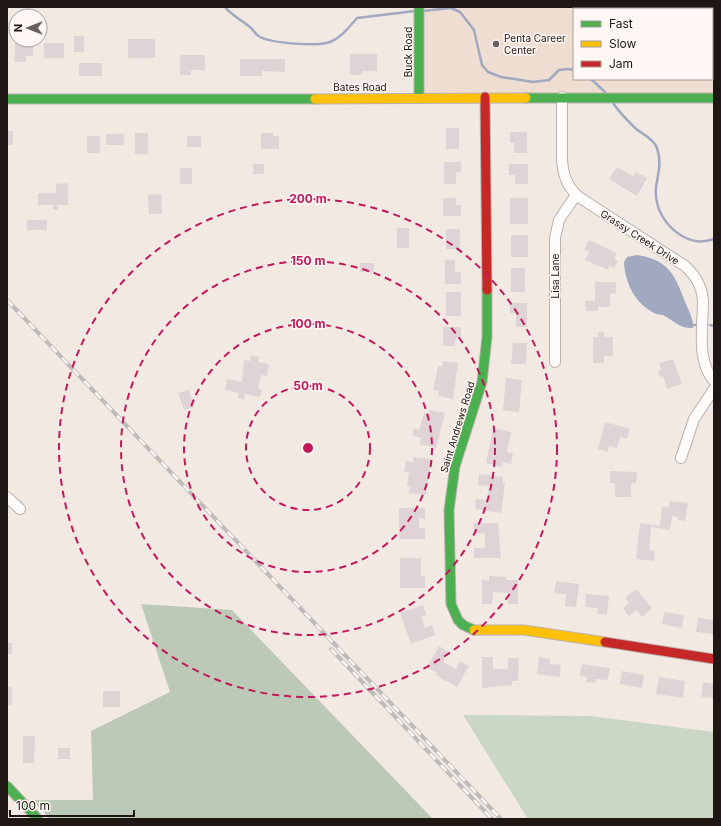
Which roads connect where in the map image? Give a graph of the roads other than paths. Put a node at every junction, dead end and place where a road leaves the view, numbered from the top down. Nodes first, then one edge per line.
1 (419, 7) edge
2 (486, 97) junction
3 (7, 98) edge
4 (419, 98) junction
5 (562, 98) junction
6 (714, 98) edge
7 (576, 195) junction
8 (555, 362) dead end
9 (714, 380) edge
10 (714, 389) edge
11 (681, 458) dead end
12 (7, 497) edge
13 (20, 509) dead end
14 (714, 659) edge
15 (7, 786) edge
16 (38, 819) edge

1 - 4 street, Buck Road
2 - 4 street, Bates Road
2 - 5 street, Bates Road
2 - 14 street, Saint Andrews Road
3 - 4 street, Bates Road
5 - 6 street, Bates Road
5 - 7 street, Grassy Creek Drive
7 - 8 street, Lisa Lane
7 - 9 street, Grassy Creek Drive
10 - 11 street
12 - 13 street
15 - 16 street

